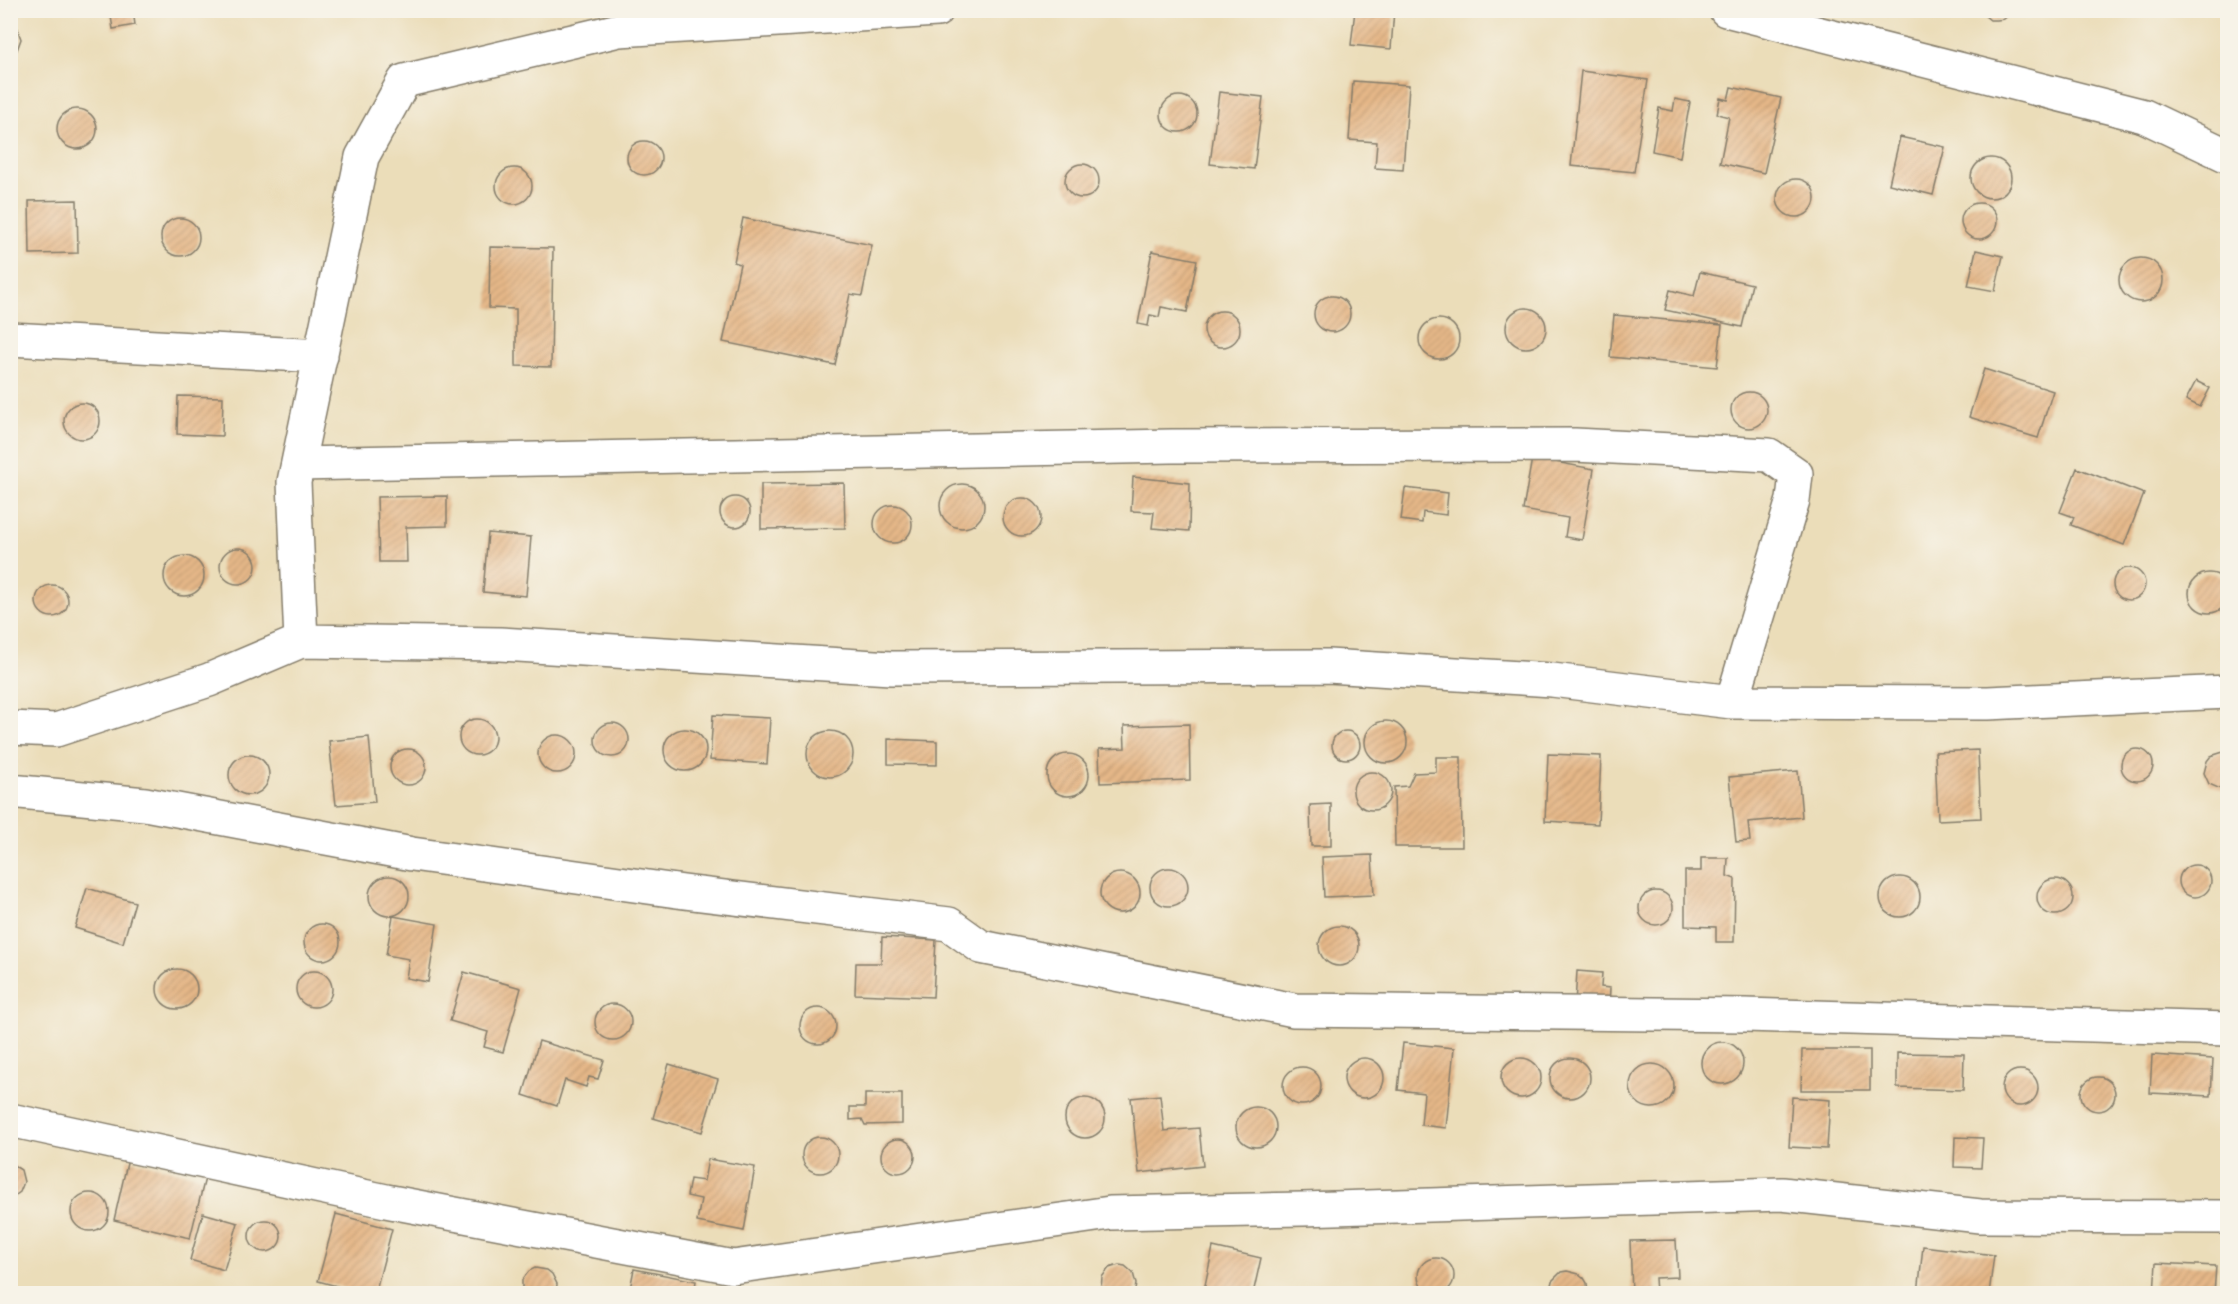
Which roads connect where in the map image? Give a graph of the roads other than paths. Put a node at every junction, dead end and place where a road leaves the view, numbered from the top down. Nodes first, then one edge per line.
1 (937, 10) edge
2 (1726, 10) edge
3 (2228, 156) edge
4 (10, 339) edge
5 (321, 356) junction
6 (298, 464) junction
7 (301, 641) junction
8 (2228, 692) edge
9 (1732, 702) junction
10 (10, 728) edge
11 (10, 791) edge
12 (2228, 1029) edge
13 (10, 1120) edge
14 (2228, 1217) edge

1 - 5 street
2 - 3 street
4 - 5 street
5 - 6 street
6 - 7 street
6 - 9 street
7 - 9 street
7 - 10 street
8 - 9 street
11 - 12 street
13 - 14 street

